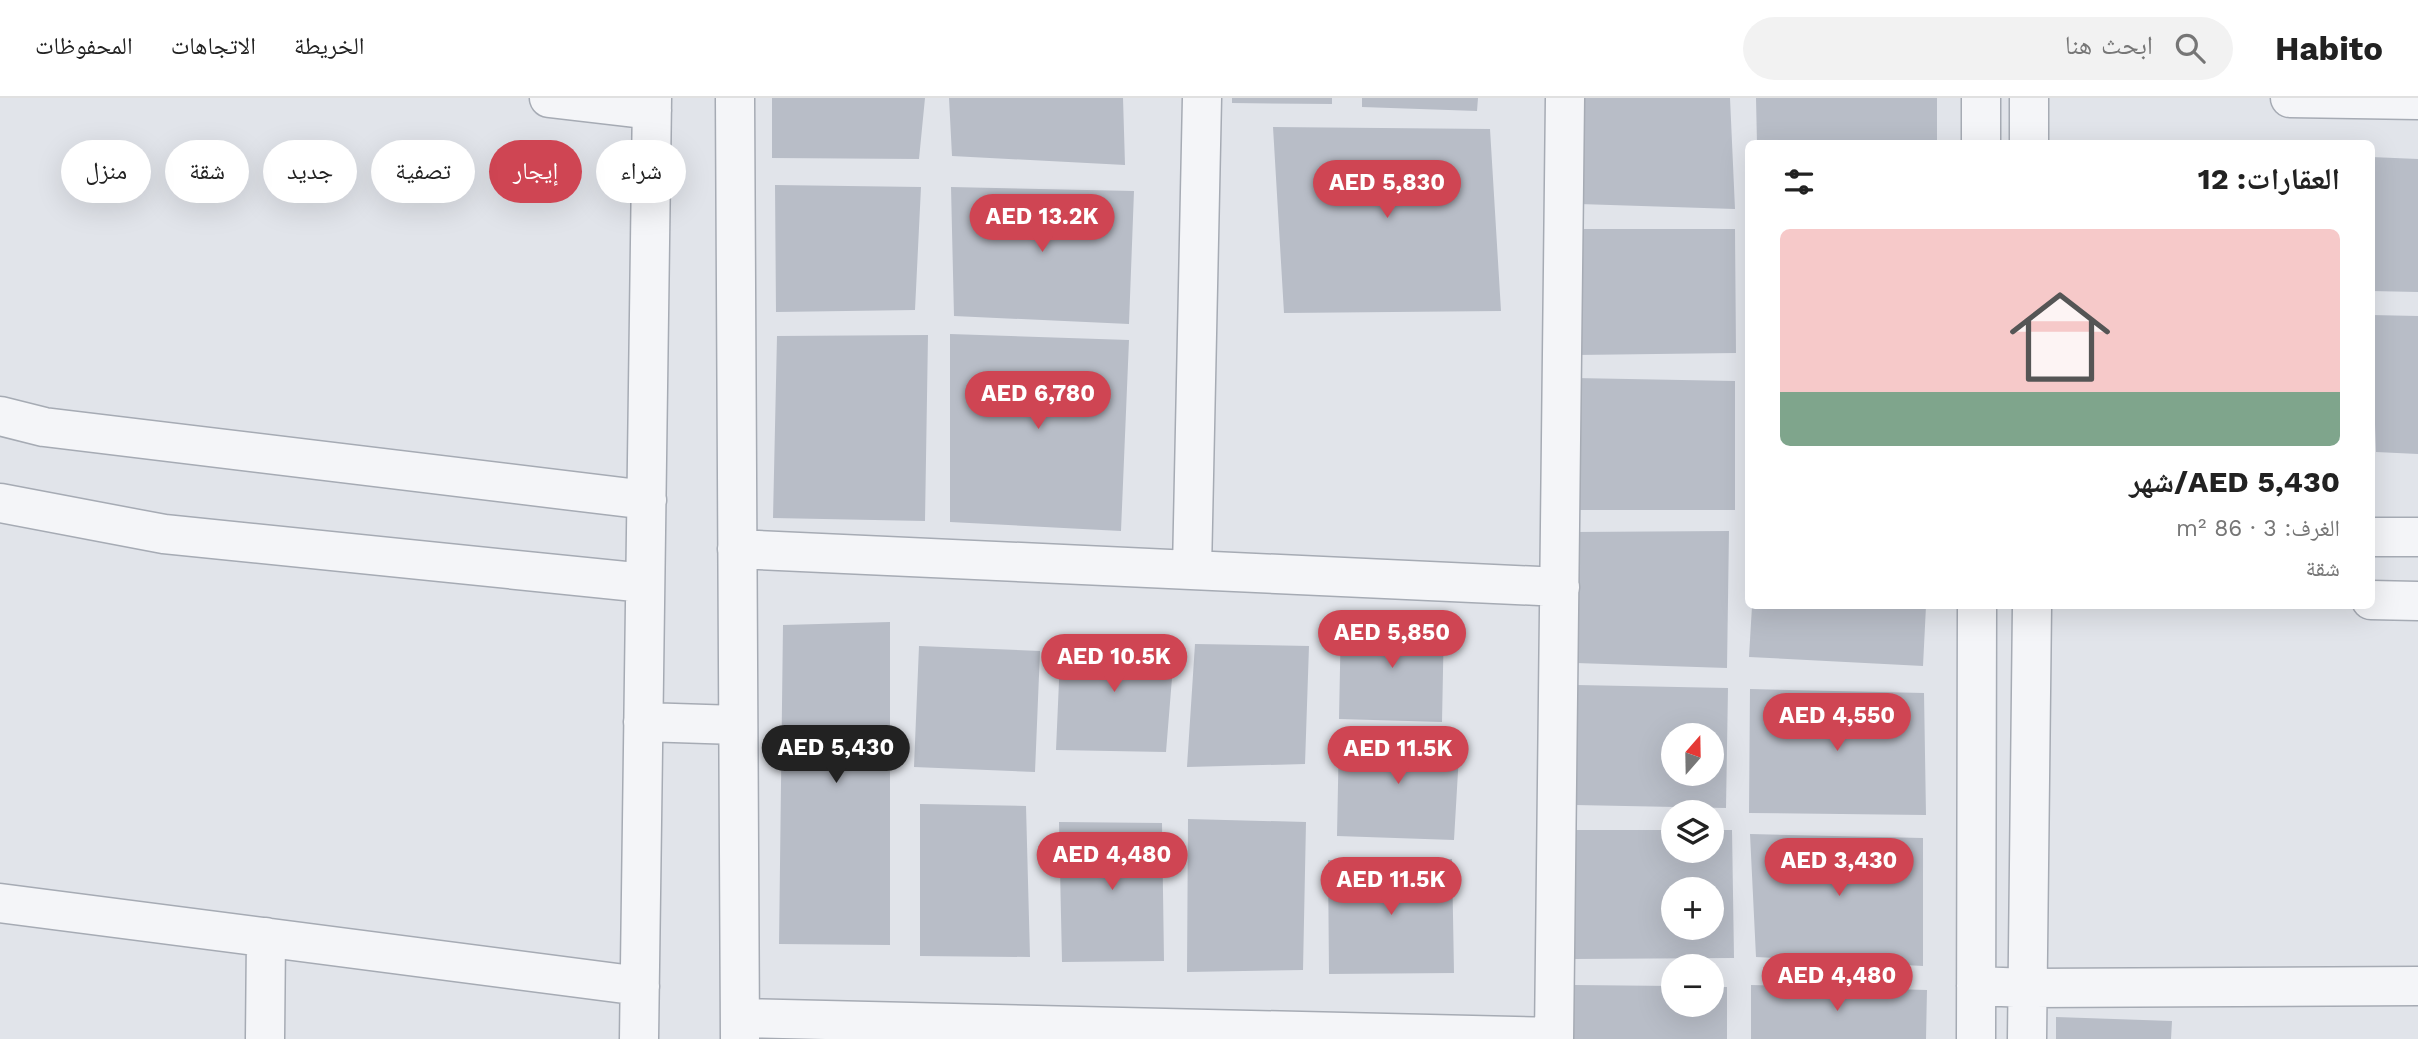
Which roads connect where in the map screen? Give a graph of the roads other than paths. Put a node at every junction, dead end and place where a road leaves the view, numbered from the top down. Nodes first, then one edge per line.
1 (549, 98) edge
2 (735, 98) edge
3 (1202, 98) edge
4 (1565, 98) edge
5 (1981, 98) edge
6 (2029, 98) edge
7 (2290, 98) edge
8 (2418, 100) edge
9 (652, 104) edge
10 (1981, 140) edge
11 (2029, 140) edge
12 (0, 416) edge
13 (647, 500) junction
14 (0, 503) edge
15 (2375, 537) edge
16 (2418, 537) edge
17 (737, 550) junction
18 (1192, 570) junction
19 (646, 583) junction
20 (1560, 587) junction
21 (2375, 600) edge
22 (2418, 601) edge
23 (1978, 609) edge
24 (2032, 609) edge
25 (643, 722) junction
26 (737, 725) junction
27 (0, 903) edge
28 (266, 937) junction
29 (640, 986) junction
30 (1976, 986) junction
31 (2418, 986) edge
32 (2028, 988) junction
33 (740, 1028) edge
34 (1554, 1038) edge
35 (265, 1039) edge
36 (639, 1039) edge
37 (1976, 1039) edge
38 (2027, 1039) edge

1 - 9 street
2 - 17 street
3 - 18 street
4 - 20 street
5 - 10 street
6 - 11 street
7 - 8 street
9 - 13 street
12 - 13 street
13 - 19 street
14 - 19 street
15 - 16 street
17 - 18 street
17 - 26 street
18 - 20 street
19 - 25 street
20 - 34 street
21 - 22 street
23 - 30 street
24 - 32 street
25 - 26 street
25 - 29 street
26 - 33 street
27 - 28 street
28 - 29 street
28 - 35 street
29 - 36 street
30 - 32 street
30 - 37 street
31 - 32 street
32 - 38 street
33 - 34 street

